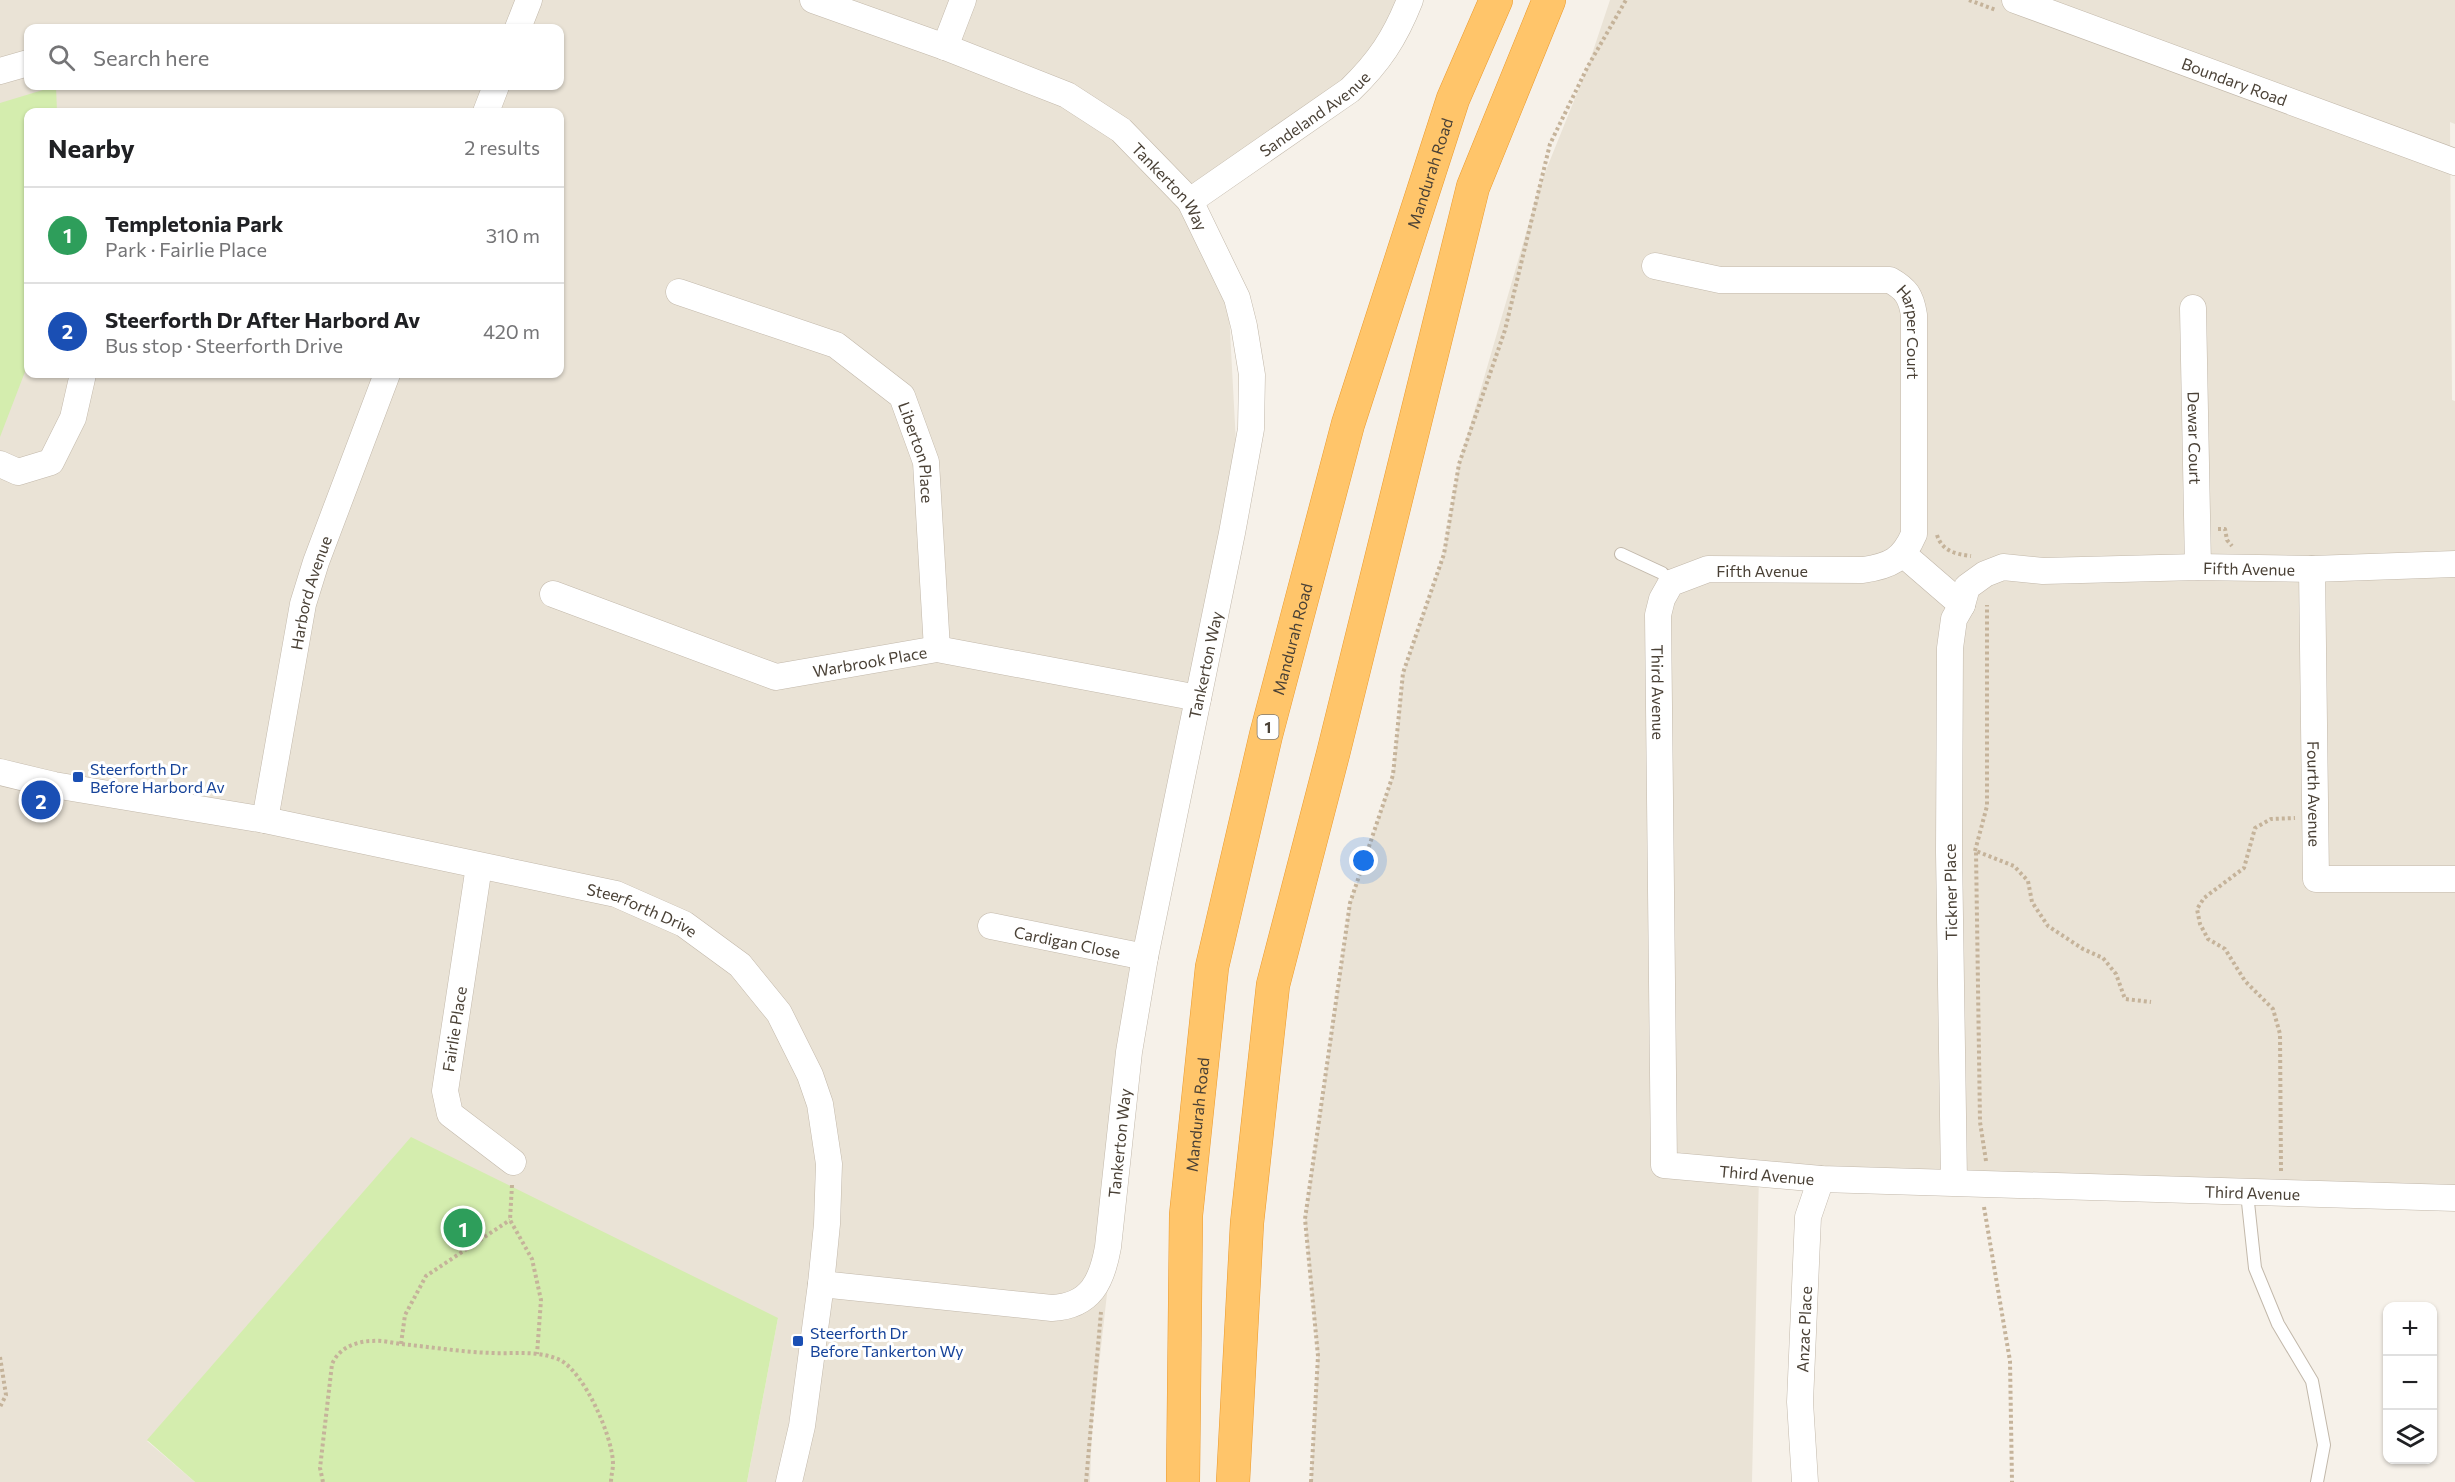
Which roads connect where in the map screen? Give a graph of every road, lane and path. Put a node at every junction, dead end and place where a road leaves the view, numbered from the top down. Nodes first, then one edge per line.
1 (529, 0) edge
2 (813, 0) edge
3 (963, 0) edge
4 (1410, 0) edge
5 (1496, 0) edge
6 (1549, 0) edge
7 (1626, 0) edge
8 (2014, 0) edge
9 (520, 24) edge
10 (945, 47) junction
11 (24, 64) edge
12 (0, 71) edge
13 (494, 90) edge
14 (488, 108) edge
15 (2455, 162) edge
16 (1190, 201) junction
17 (1655, 266) dead end
18 (679, 292) dead end
19 (2193, 308) dead end
20 (82, 378) edge
21 (385, 378) edge
22 (0, 464) edge
23 (1621, 554) dead end
24 (1903, 554) junction
25 (2455, 564) edge
26 (2198, 567) junction
27 (2312, 569) junction
28 (2043, 571) junction
29 (1671, 583) junction
30 (1986, 593) junction
31 (553, 594) dead end
32 (1962, 605) junction
33 (938, 649) junction
34 (1198, 698) junction
35 (0, 772) edge
36 (2315, 818) junction
37 (265, 820) junction
38 (1976, 850) junction
39 (1949, 852) junction
40 (479, 866) junction
41 (2455, 879) edge
42 (991, 926) dead end
43 (1145, 957) junction
44 (2151, 1002) dead end
45 (513, 1162) joint
46 (2281, 1175) dead end
47 (1821, 1179) junction
48 (1954, 1181) junction
49 (1988, 1183) junction
50 (2247, 1193) junction
51 (2455, 1198) edge
52 (510, 1220) junction
53 (821, 1284) junction
54 (1102, 1309) dead end
55 (401, 1344) junction
56 (537, 1354) junction
57 (0, 1357) edge
58 (0, 1407) edge
59 (323, 1482) edge
60 (611, 1482) edge
61 (789, 1482) edge
62 (1086, 1482) edge
63 (1183, 1482) edge
64 (1233, 1482) edge
65 (1311, 1482) edge
66 (1806, 1482) edge
67 (2012, 1482) edge
68 (2317, 1482) edge

1 - 9 street
2 - 10 street, Tankerton Way
3 - 10 street
4 - 16 street, Sandeland Avenue
5 - 63 highway, Mandurah Road / 1
6 - 64 highway
7 - 65 path
8 - 15 street, Boundary Road
10 - 16 street, Tankerton Way
11 - 12 street
13 - 14 street
16 - 34 street, Tankerton Way
17 - 24 street, Harper Court
18 - 33 street, Liberton Place
19 - 26 street, Dewar Court
20 - 22 street
21 - 37 street, Harbord Avenue
23 - 29 lane
24 - 29 street, Fifth Avenue
24 - 32 street
25 - 27 street, Fifth Avenue
26 - 27 street, Fifth Avenue
26 - 28 street, Fifth Avenue
27 - 36 street, Fourth Avenue
28 - 30 street, Fifth Avenue
28 - 32 street, Fifth Avenue
29 - 47 street, Third Avenue
30 - 32 street, Fifth Avenue
30 - 38 path
31 - 33 street, Warbrook Place
32 - 39 street, Tickner Place
33 - 34 street, Warbrook Place
34 - 43 street, Tankerton Way
35 - 37 street, Steerforth Drive
36 - 41 street, Fourth Avenue
36 - 46 path
37 - 40 street, Steerforth Drive
38 - 39 path
38 - 44 path
38 - 49 path
39 - 48 street, Tickner Place
40 - 45 street, Fairlie Place
40 - 53 street, Steerforth Drive
42 - 43 street, Cardigan Close
43 - 53 street, Tankerton Way
45 - 52 path
47 - 48 street, Third Avenue
47 - 66 street, Anzac Place
48 - 49 street, Third Avenue
49 - 50 street, Third Avenue
49 - 67 path
50 - 51 street, Third Avenue
50 - 68 lane
52 - 55 path
52 - 56 path
53 - 61 street, Steerforth Drive
54 - 62 path
55 - 56 path
55 - 59 path
56 - 60 path
57 - 58 path

